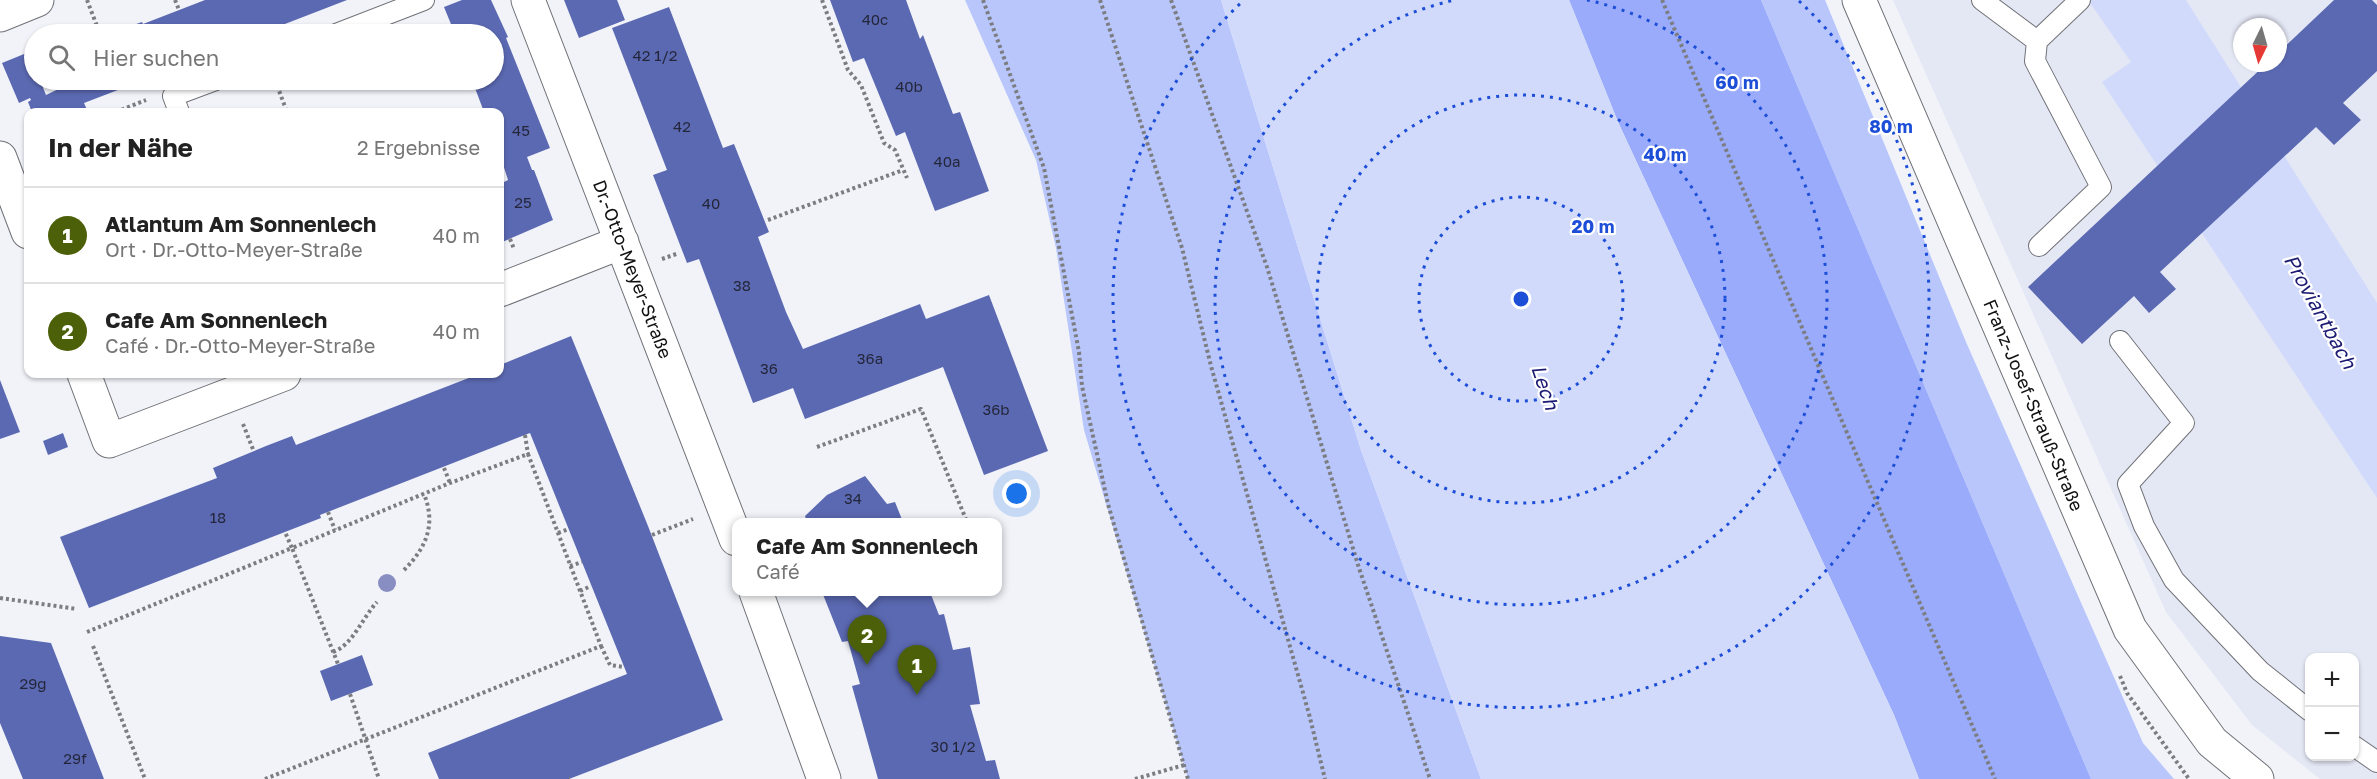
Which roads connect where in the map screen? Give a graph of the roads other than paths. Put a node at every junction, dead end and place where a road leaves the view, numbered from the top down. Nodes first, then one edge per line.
1 (37, 0) edge
2 (424, 0) edge
3 (528, 0) edge
4 (1859, 0) edge
5 (1982, 0) edge
6 (2080, 0) edge
7 (0, 15) edge
8 (367, 24) edge
9 (2037, 40) junction
10 (189, 90) edge
11 (178, 108) edge
12 (0, 158) edge
13 (24, 221) edge
14 (622, 242) junction
15 (2039, 246) dead end
16 (504, 288) edge
17 (2120, 341) dead end
18 (85, 378) edge
19 (274, 378) edge
20 (732, 527) edge
21 (758, 596) edge
22 (2305, 707) edge
23 (2359, 749) edge
24 (2377, 762) edge
25 (824, 779) edge
26 (2258, 779) edge

1 - 7 street
2 - 8 lane
3 - 14 street, Dr.-Otto-Meyer-Straße
4 - 26 street, Franz-Josef-Strauß-Straße
5 - 9 lane
6 - 9 lane
9 - 15 lane
10 - 11 lane
12 - 13 street
14 - 16 street
14 - 20 street, Dr.-Otto-Meyer-Straße
17 - 22 lane
18 - 19 street
21 - 25 street
23 - 24 lane

